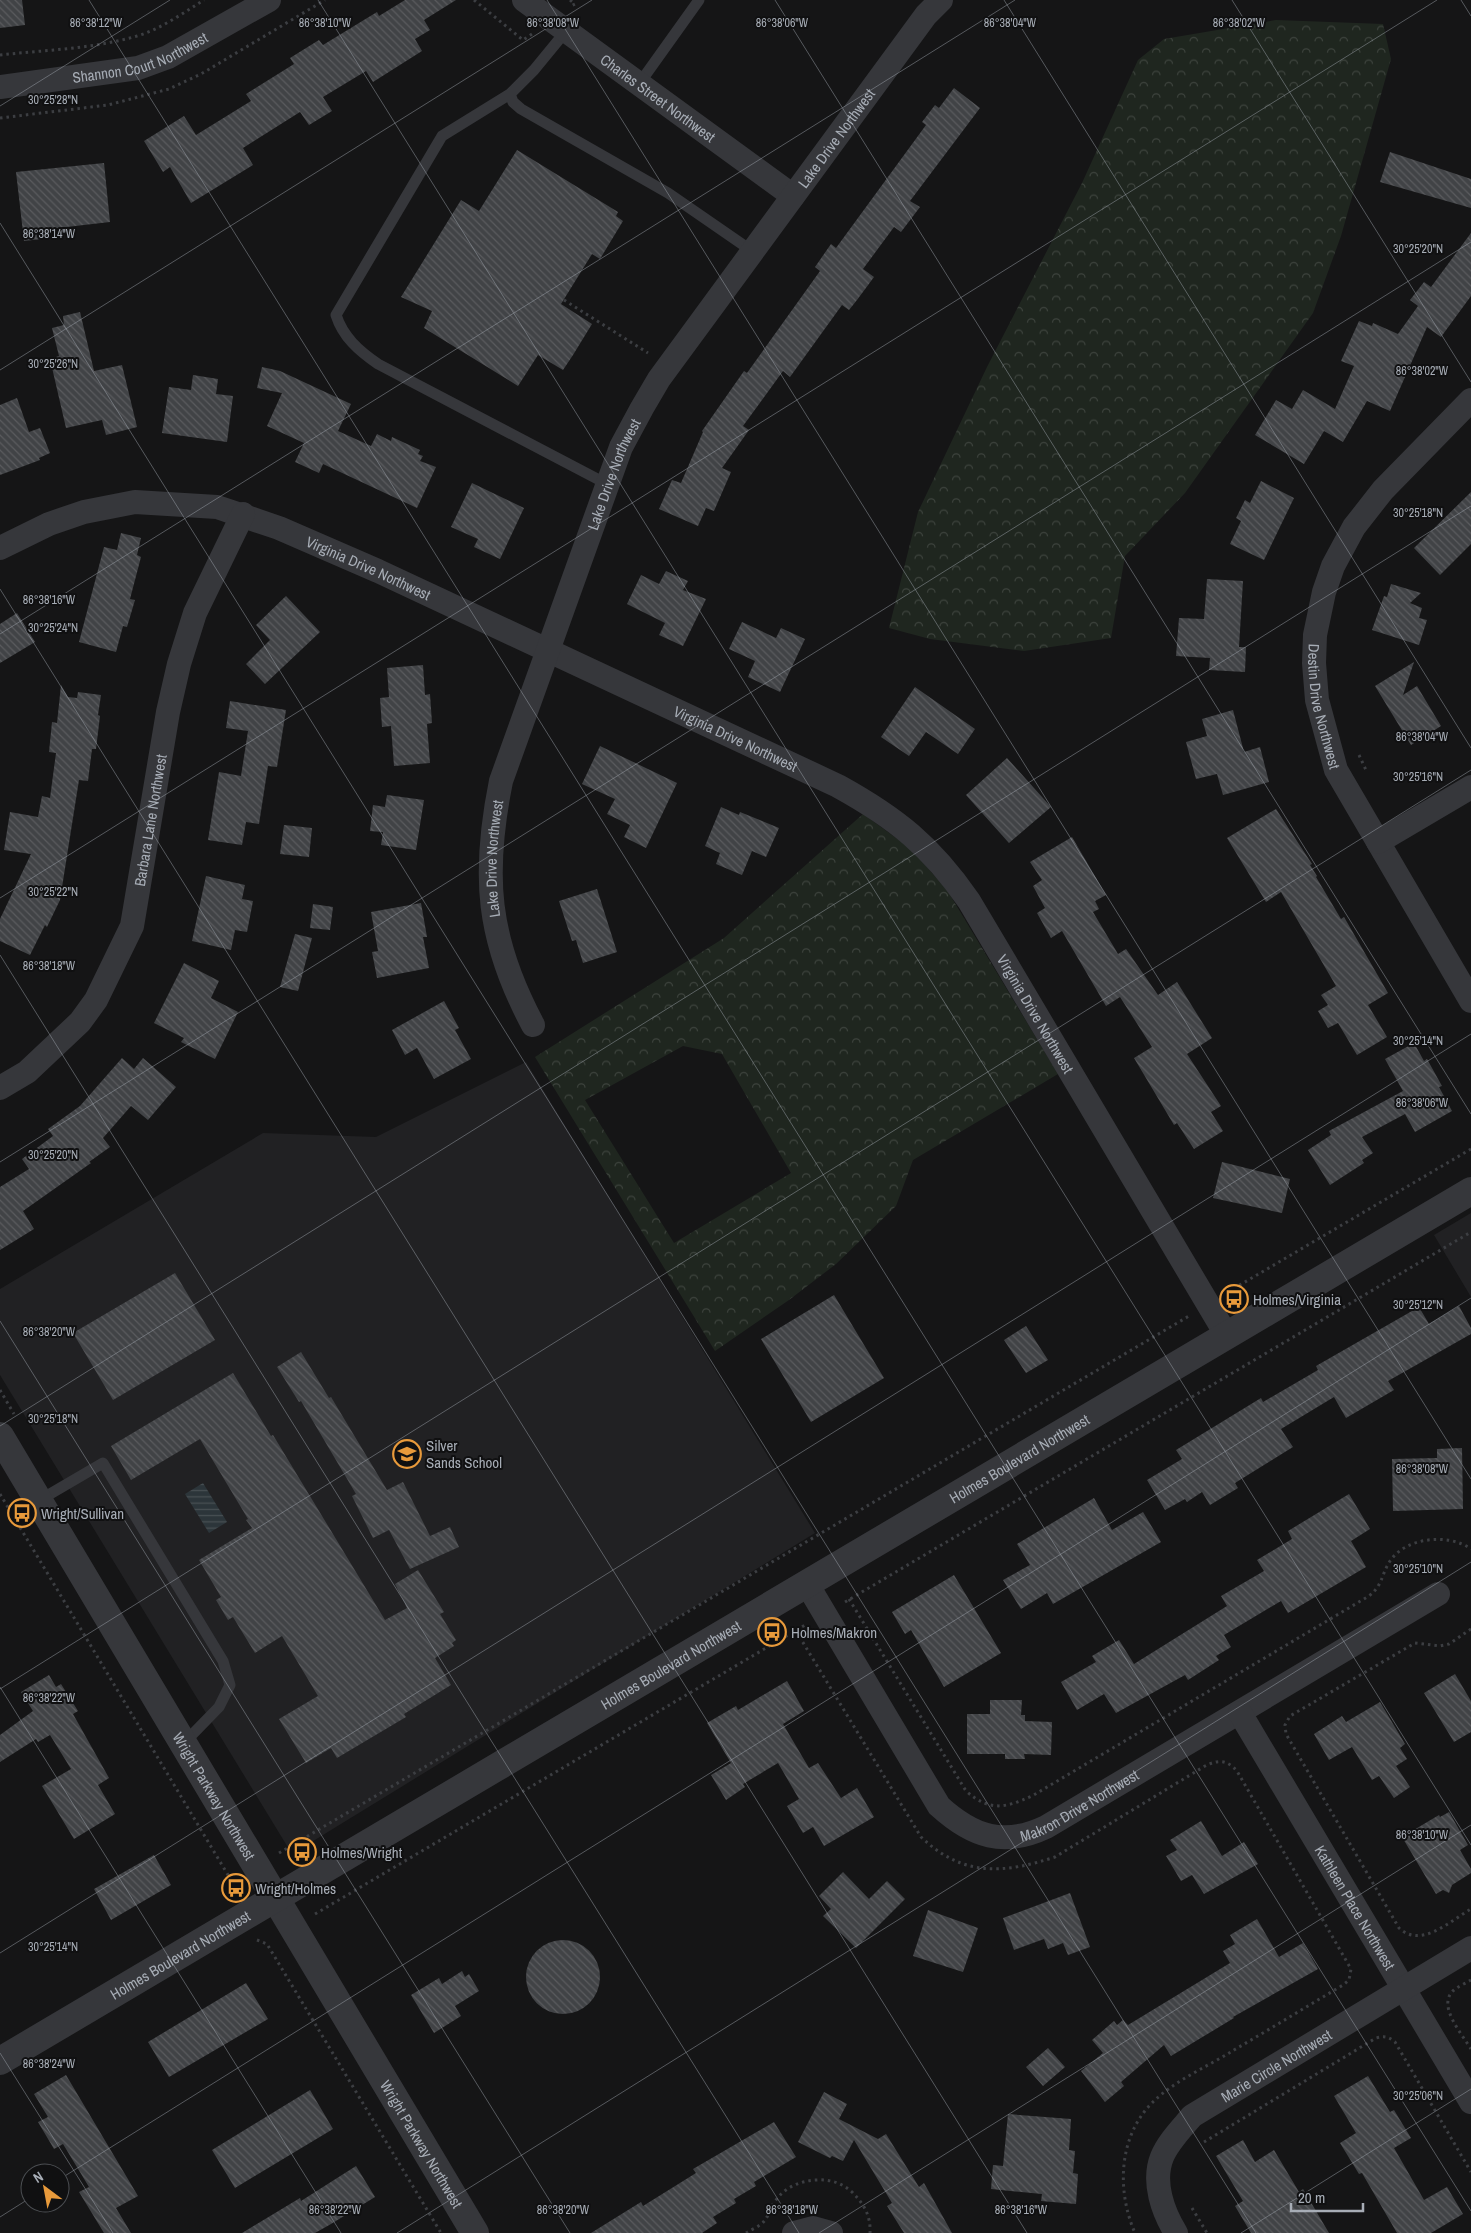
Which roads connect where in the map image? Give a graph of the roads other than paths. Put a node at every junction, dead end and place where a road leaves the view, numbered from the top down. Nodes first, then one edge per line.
1 (270, 0) edge
2 (524, 0) edge
3 (698, 0) edge
4 (941, 0) edge
5 (566, 31) junction
6 (639, 84) junction
7 (0, 86) edge
8 (510, 94) junction
9 (793, 196) junction
10 (752, 251) junction
11 (1471, 400) edge
12 (608, 484) junction
13 (243, 514) junction
14 (0, 548) edge
15 (547, 650) junction
16 (1471, 787) edge
17 (1378, 842) junction
18 (1471, 1001) edge
19 (533, 1025) dead end
20 (0, 1088) edge
21 (1471, 1191) edge
22 (1227, 1336) junction
23 (3, 1450) edge
24 (38, 1501) junction
25 (807, 1584) junction
26 (1438, 1594) dead end
27 (1240, 1713) junction
28 (183, 1744) junction
29 (275, 1898) junction
30 (1471, 1948) edge
31 (1404, 1989) junction
32 (0, 2061) edge
33 (1471, 2102) edge
34 (475, 2233) edge
35 (794, 2233) edge
36 (831, 2233) edge
37 (1176, 2233) edge

1 - 7 street, Shannon Court Northwest
2 - 5 street, Charles Street Northwest
3 - 6 lane
4 - 9 street, Lake Drive Northwest
5 - 6 street, Charles Street Northwest
5 - 8 lane
6 - 9 street, Charles Street Northwest
8 - 10 lane
8 - 12 lane
9 - 10 street, Lake Drive Northwest
10 - 12 street, Lake Drive Northwest
11 - 17 street, Destin Drive Northwest
12 - 15 street, Lake Drive Northwest
13 - 14 street, Virginia Drive Northwest
13 - 15 street, Virginia Drive Northwest
13 - 20 street, Barbara Lane Northwest
15 - 19 street, Lake Drive Northwest
15 - 22 street, Virginia Drive Northwest
16 - 17 street
17 - 18 street, Destin Drive Northwest
21 - 22 street, Holmes Boulevard Northwest
22 - 25 street, Holmes Boulevard Northwest
23 - 24 street, Wright Parkway Northwest
24 - 28 street, Wright Parkway Northwest
24 - 28 lane
25 - 27 street, Makron Drive Northwest
25 - 29 street, Holmes Boulevard Northwest
26 - 27 street, Makron Drive Northwest
27 - 31 street, Kathleen Place Northwest
28 - 29 street, Wright Parkway Northwest
29 - 32 street, Holmes Boulevard Northwest
29 - 34 street, Wright Parkway Northwest
30 - 31 street, Marie Circle Northwest
31 - 33 street, Kathleen Place Northwest
31 - 37 street, Marie Circle Northwest
35 - 36 street

